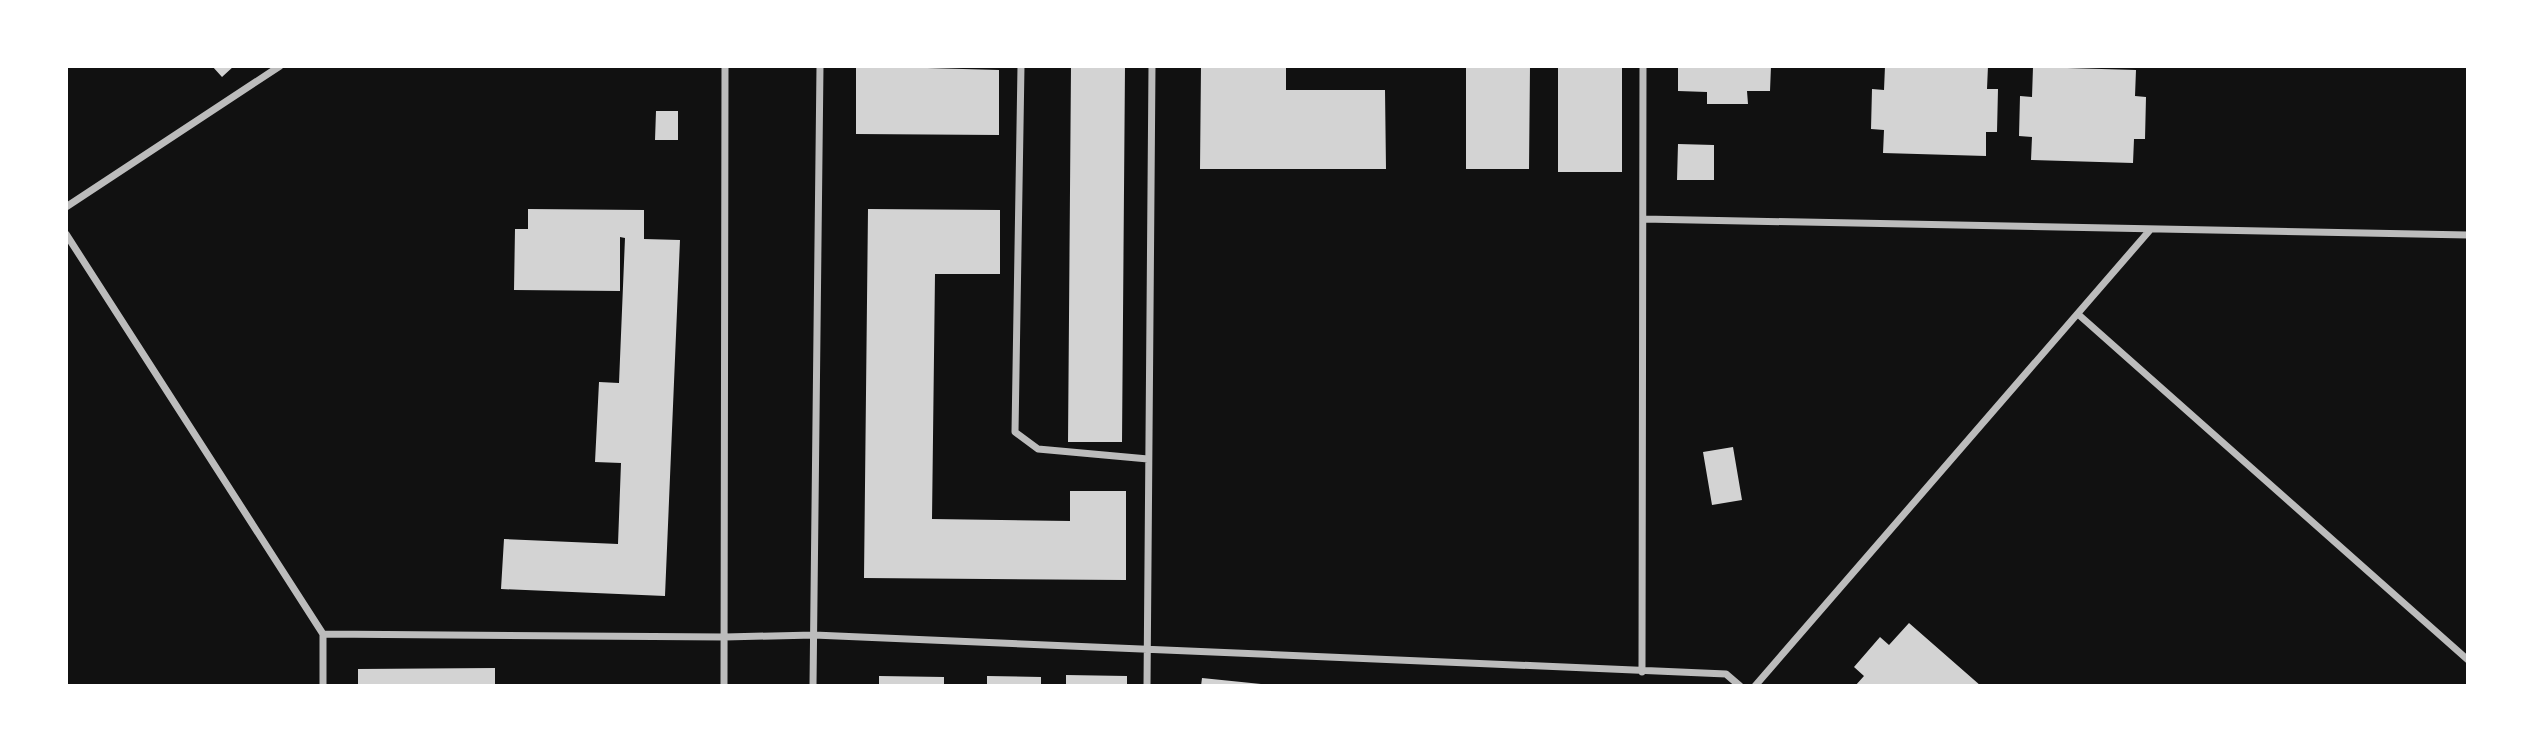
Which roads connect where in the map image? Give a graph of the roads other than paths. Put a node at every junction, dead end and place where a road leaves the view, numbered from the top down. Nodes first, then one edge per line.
1 (280, 66) edge
2 (725, 66) edge
3 (820, 66) edge
4 (1021, 66) edge
5 (1152, 66) edge
6 (1643, 66) edge
7 (66, 207) edge
8 (1643, 219) junction
9 (2150, 230) junction
10 (66, 234) edge
11 (2468, 235) edge
12 (2079, 315) junction
13 (1148, 459) junction
14 (323, 634) junction
15 (814, 635) junction
16 (725, 637) junction
17 (1147, 651) junction
18 (2468, 660) edge
19 (1642, 672) junction
20 (323, 685) edge
21 (724, 685) edge
22 (813, 685) edge
23 (1147, 685) edge
24 (1740, 685) edge
25 (1755, 685) edge

1 - 7 street
2 - 16 street
3 - 15 street
4 - 13 street
5 - 13 street
6 - 8 street
8 - 9 street
8 - 19 street
9 - 11 street
9 - 12 street
10 - 14 street
12 - 18 street
12 - 25 street
13 - 17 street
14 - 16 street
14 - 20 street
15 - 16 street
15 - 17 street
15 - 22 street
16 - 21 street
17 - 19 street
17 - 23 street
19 - 24 street

